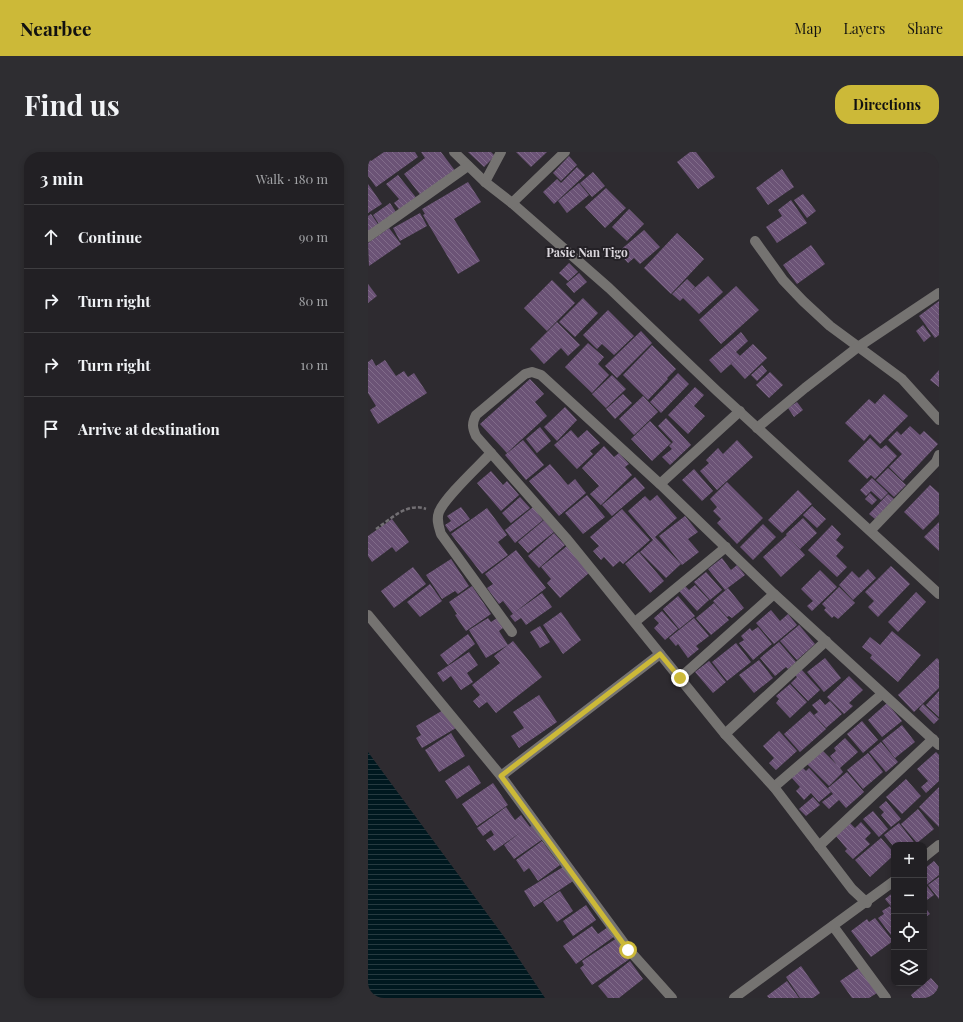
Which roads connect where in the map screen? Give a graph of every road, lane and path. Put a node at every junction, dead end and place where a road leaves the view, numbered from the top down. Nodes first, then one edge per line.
1 (454, 152) edge
2 (501, 152) edge
3 (564, 152) edge
4 (468, 166) junction
5 (485, 182) junction
6 (512, 203) junction
7 (368, 237) edge
8 (755, 241) dead end
9 (939, 293) edge
10 (858, 348) junction
11 (740, 411) junction
12 (939, 420) edge
13 (757, 428) junction
14 (491, 453) junction
15 (939, 455) edge
16 (660, 484) junction
17 (438, 514) junction
18 (376, 530) dead end
19 (871, 530) junction
20 (726, 547) junction
21 (774, 594) junction
22 (939, 594) edge
23 (368, 615) edge
24 (635, 622) junction
25 (512, 632) dead end
26 (826, 641) junction
27 (660, 654) junction
28 (680, 678) junction
29 (882, 694) junction
30 (726, 734) junction
31 (936, 742) edge
32 (501, 776) junction
33 (774, 787) junction
34 (939, 845) edge
35 (819, 846) junction
36 (927, 855) edge
37 (891, 883) edge
38 (867, 903) junction
39 (833, 926) junction
40 (672, 998) edge
41 (734, 998) edge
42 (886, 998) edge

1 - 4 street
2 - 5 street
3 - 6 street
4 - 5 street
4 - 7 street
5 - 6 street
6 - 11 street
8 - 10 street
9 - 10 street
10 - 12 street
10 - 13 street
11 - 13 street
11 - 16 street
13 - 19 street
14 - 16 street
14 - 17 street
14 - 24 street
15 - 19 street
16 - 20 street
17 - 18 path
17 - 25 street
19 - 22 street
20 - 21 street
20 - 24 street
21 - 26 street
21 - 28 street
23 - 32 street
24 - 27 street
26 - 29 street
26 - 30 street
27 - 28 street
27 - 32 street
28 - 30 street
29 - 31 street
29 - 33 street
30 - 33 street
31 - 35 street
32 - 40 street
33 - 35 street
34 - 36 street
35 - 38 street
37 - 38 street
38 - 39 street
39 - 41 street
39 - 42 street

